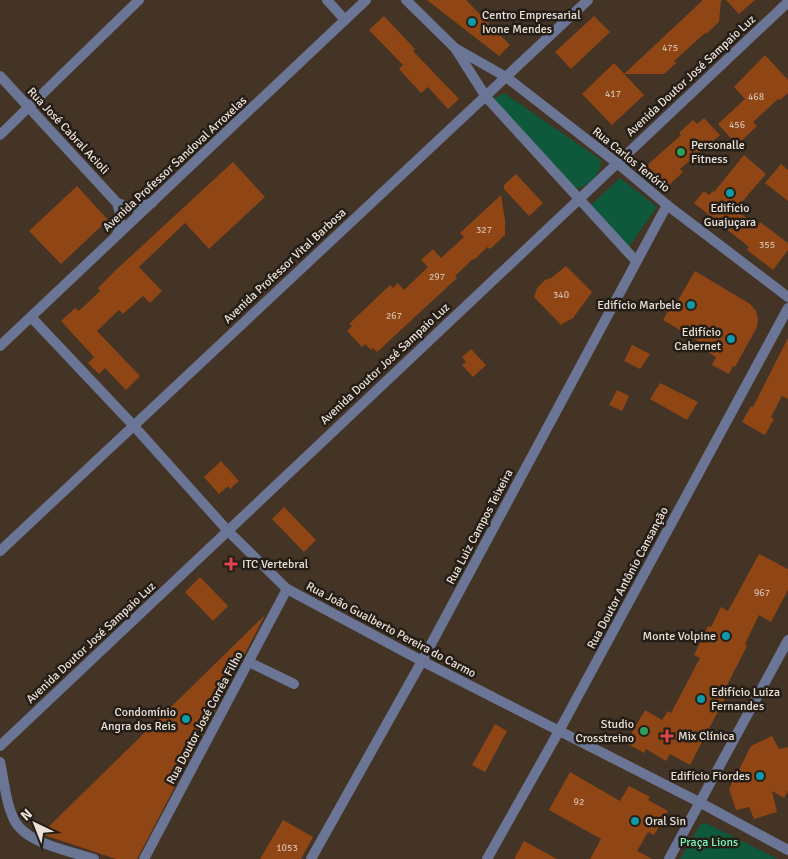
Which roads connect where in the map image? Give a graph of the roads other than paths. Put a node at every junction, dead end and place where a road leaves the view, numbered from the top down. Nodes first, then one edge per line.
1 (139, 0) edge
2 (327, 0) edge
3 (366, 0) edge
4 (406, 0) edge
5 (588, 0) edge
6 (788, 2) edge
7 (345, 20) junction
8 (455, 48) junction
9 (0, 76) edge
10 (506, 77) junction
11 (486, 97) junction
12 (29, 108) junction
13 (0, 135) edge
14 (617, 163) junction
15 (579, 199) junction
16 (152, 202) junction
17 (117, 203) junction
18 (667, 205) junction
19 (117, 235) junction
20 (636, 261) junction
21 (788, 298) edge
22 (788, 308) edge
23 (31, 317) junction
24 (0, 346) edge
25 (133, 425) junction
26 (228, 530) junction
27 (0, 551) edge
28 (287, 589) junction
29 (788, 640) edge
30 (422, 661) junction
31 (249, 662) junction
32 (294, 684) dead end
33 (559, 731) junction
34 (0, 746) edge
35 (0, 762) edge
36 (700, 802) junction
37 (788, 850) edge
38 (94, 859) edge
39 (144, 859) edge
40 (311, 859) edge
41 (487, 859) edge
42 (669, 859) edge

1 - 12 street
2 - 7 street
3 - 7 street, Avenida Professor Sandoval Arroxelas
4 - 8 street, Rua Carlos Tenório
5 - 10 street, Avenida Professor Vital Barbosa
6 - 14 street, Avenida Doutor José Sampaio Luz
7 - 16 street, Avenida Professor Sandoval Arroxelas
8 - 10 street, Rua Carlos Tenório
8 - 11 street, Rua Carlos Tenório
9 - 12 street, Rua José Cabral Acioli
10 - 11 street, Avenida Professor Vital Barbosa
10 - 14 street, Rua Carlos Tenório
11 - 15 street, Rua Carlos Tenório
11 - 25 street, Avenida Professor Vital Barbosa
12 - 13 street
12 - 17 street, Rua José Cabral Acioli
14 - 15 street, Avenida Doutor José Sampaio Luz
14 - 18 street, Rua Carlos Tenório
15 - 20 street, Rua Carlos Tenório
15 - 26 street, Avenida Doutor José Sampaio Luz
16 - 17 street
16 - 19 street, Avenida Professor Sandoval Arroxelas
17 - 19 street
18 - 20 street, Rua Luiz Campos Teixeira
18 - 21 street, Rua Carlos Tenório
19 - 23 street, Avenida Professor Sandoval Arroxelas
20 - 30 street, Rua Luiz Campos Teixeira
22 - 33 street, Rua Doutor Antônio Cansanção
23 - 24 street, Avenida Professor Sandoval Arroxelas
23 - 25 street, Rua João Gualberto Pereira do Carmo
25 - 26 street, Rua João Gualberto Pereira do Carmo
25 - 27 street, Avenida Professor Vital Barbosa
26 - 28 street, Rua João Gualberto Pereira do Carmo
26 - 34 street, Avenida Doutor José Sampaio Luz
28 - 30 street, Rua João Gualberto Pereira do Carmo
28 - 31 street, Rua Doutor José Corrêa Filho
29 - 36 street
30 - 33 street, Rua João Gualberto Pereira do Carmo
30 - 40 street, Rua Luiz Campos Teixeira
31 - 32 street
31 - 39 street, Rua Doutor José Corrêa Filho
33 - 36 street, Rua João Gualberto Pereira do Carmo
33 - 41 street, Rua Doutor Antônio Cansanção
35 - 38 street
36 - 37 street, Rua João Gualberto Pereira do Carmo
36 - 42 street

